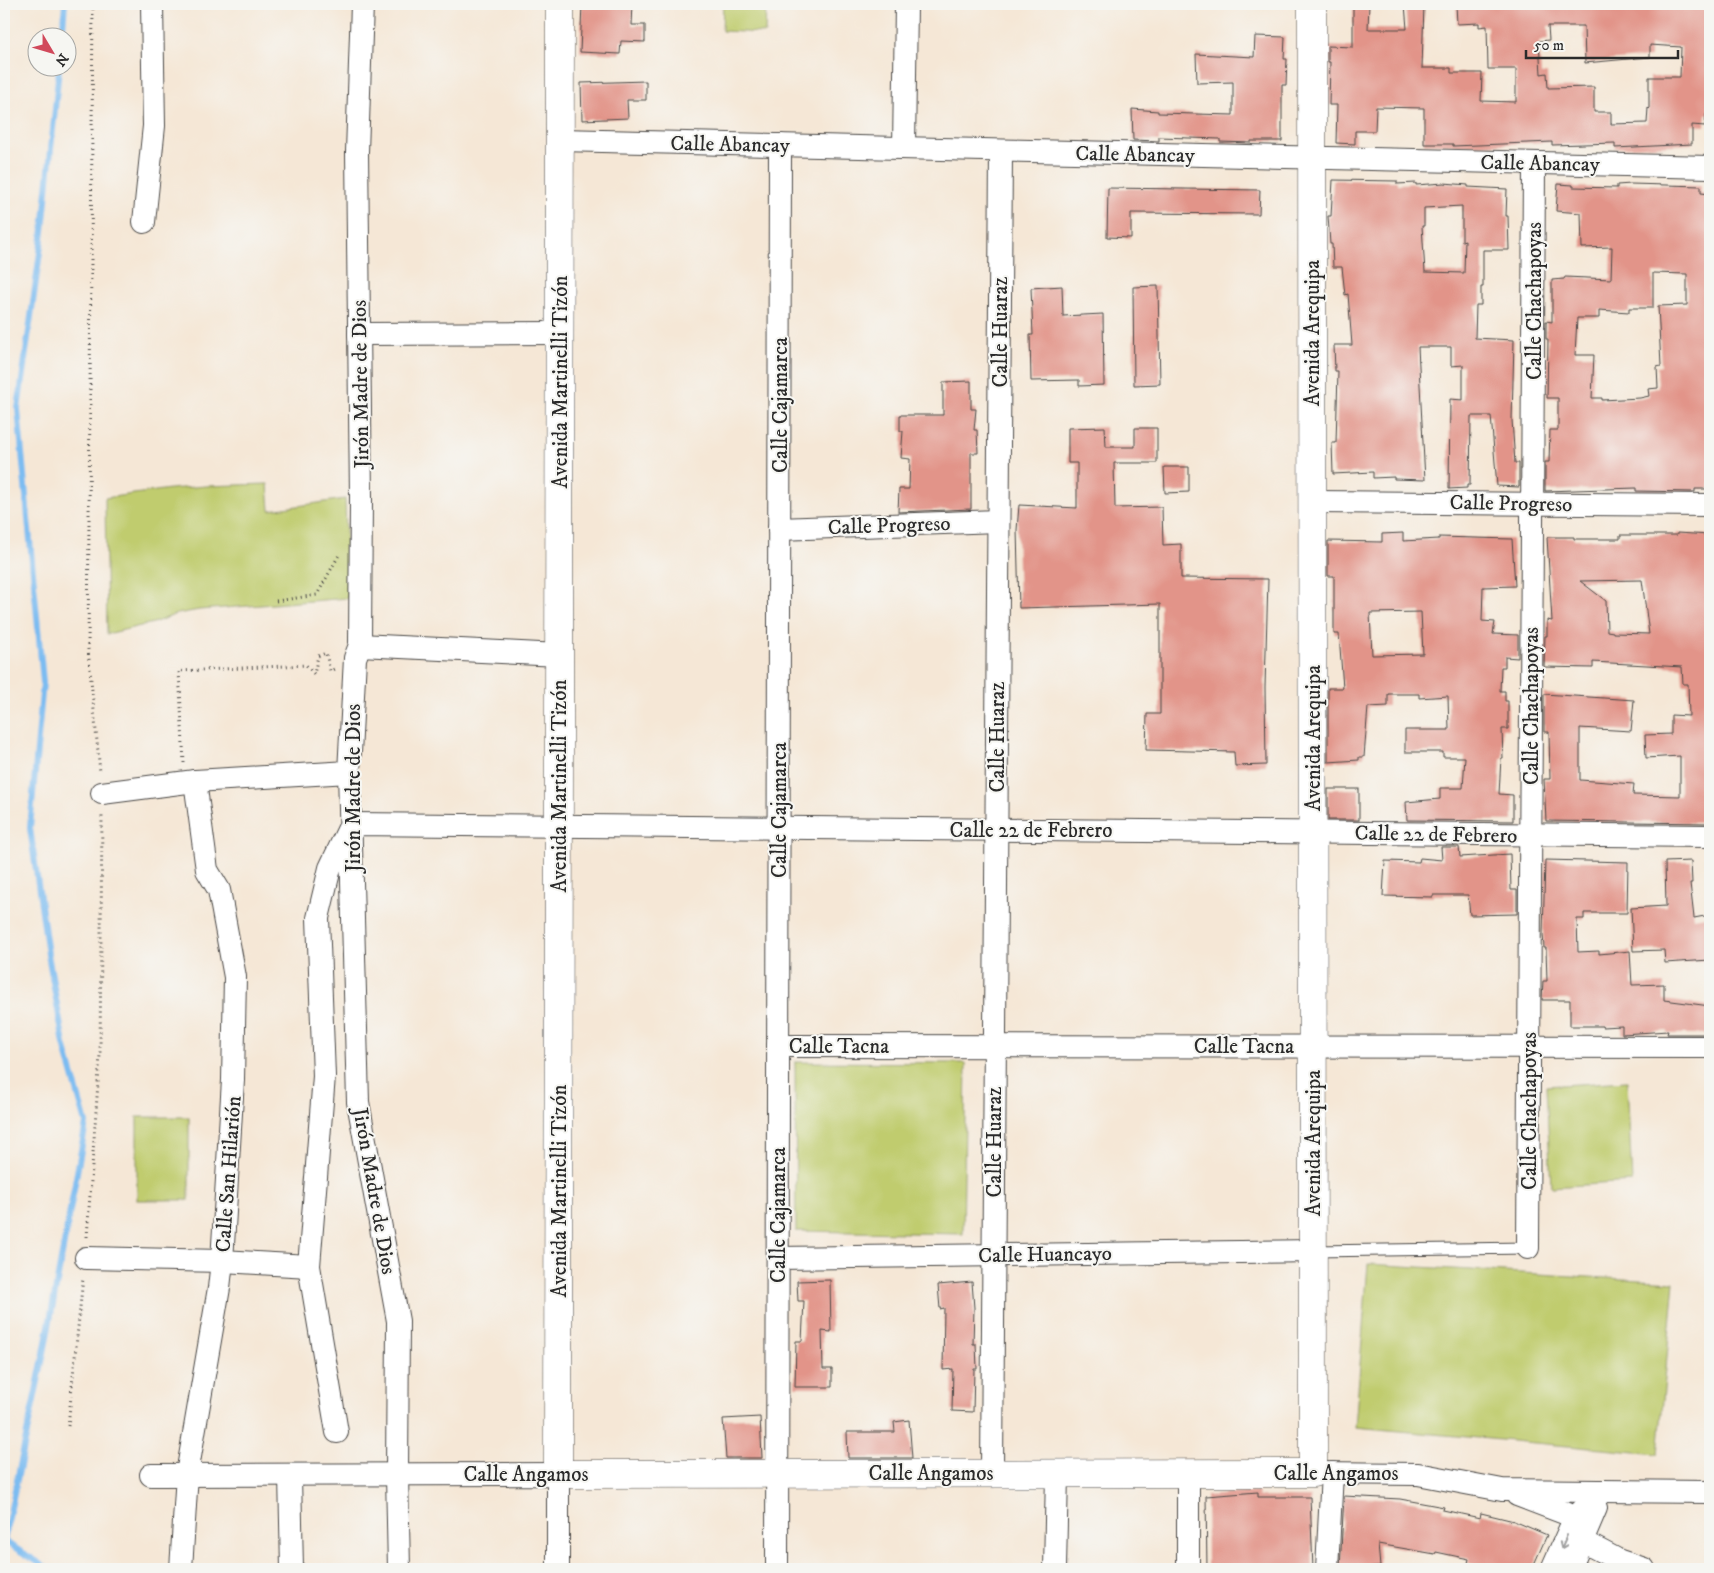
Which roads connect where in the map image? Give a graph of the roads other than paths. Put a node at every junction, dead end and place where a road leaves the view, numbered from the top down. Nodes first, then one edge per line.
1 (152, 4) edge
2 (362, 4) edge
3 (560, 4) edge
4 (906, 4) edge
5 (1312, 4) edge
6 (560, 140) junction
7 (780, 145) junction
8 (904, 148) junction
9 (1001, 151) junction
10 (1312, 158) junction
11 (1534, 163) junction
12 (1710, 167) edge
13 (144, 222) dead end
14 (560, 333) junction
15 (360, 334) junction
16 (1312, 502) junction
17 (1532, 504) junction
18 (1710, 505) edge
19 (998, 521) junction
20 (779, 530) junction
21 (358, 652) junction
22 (559, 655) junction
23 (348, 772) junction
24 (190, 782) junction
25 (102, 793) road end
26 (351, 824) junction
27 (559, 826) junction
28 (779, 828) junction
29 (996, 830) junction
30 (1313, 833) junction
31 (1530, 834) junction
32 (1710, 836) edge
33 (778, 1046) junction
34 (995, 1046) junction
35 (1312, 1046) junction
36 (1529, 1047) junction
37 (1710, 1047) edge
38 (1528, 1248) joint
39 (1313, 1251) junction
40 (993, 1255) junction
41 (86, 1258) road end
42 (778, 1258) junction
43 (222, 1261) junction
44 (309, 1266) junction
45 (338, 1432) dead end
46 (992, 1473) junction
47 (1057, 1473) junction
48 (1188, 1473) junction
49 (1322, 1473) junction
50 (187, 1474) junction
51 (558, 1474) junction
52 (778, 1474) junction
53 (151, 1475) dead end
54 (290, 1475) junction
55 (397, 1475) junction
56 (1502, 1490) junction
57 (1603, 1491) junction
58 (1710, 1492) edge
59 (1582, 1527) junction
60 (181, 1569) edge
61 (292, 1569) edge
62 (399, 1569) edge
63 (558, 1569) edge
64 (778, 1569) edge
65 (1054, 1569) edge
66 (1188, 1569) edge
67 (1328, 1569) edge
68 (1552, 1569) edge
69 (1570, 1569) edge
70 (1644, 1569) edge

1 - 13 street
2 - 15 street, Jirón Madre de Dios
3 - 6 street, Avenida Martinelli Tizón
4 - 8 street
5 - 10 street, Avenida Arequipa
6 - 7 street, Calle Abancay
6 - 14 street, Avenida Martinelli Tizón
7 - 8 street, Calle Abancay
7 - 20 street, Calle Cajamarca
8 - 9 street, Calle Abancay
9 - 10 street, Calle Abancay
9 - 19 street, Calle Huaraz
10 - 11 street, Calle Abancay
10 - 16 street, Avenida Arequipa
11 - 12 street, Calle Abancay
11 - 17 street, Calle Chachapoyas
14 - 15 street
14 - 22 street, Avenida Martinelli Tizón
15 - 21 street, Jirón Madre de Dios
16 - 17 street, Calle Progreso
16 - 30 street, Avenida Arequipa
17 - 18 street, Calle Progreso
17 - 31 street, Calle Chachapoyas
19 - 20 street, Calle Progreso
19 - 29 street, Calle Huaraz
20 - 28 street, Calle Cajamarca
21 - 22 street
21 - 23 street, Jirón Madre de Dios
22 - 27 street, Avenida Martinelli Tizón
23 - 24 street
23 - 26 street, Jirón Madre de Dios
24 - 25 street
24 - 43 street, Calle San Hilarión
26 - 27 street, Calle 22 de Febrero
26 - 44 street
26 - 55 street, Jirón Madre de Dios
27 - 28 street, Calle 22 de Febrero
27 - 51 street, Avenida Martinelli Tizón
28 - 29 street, Calle 22 de Febrero
28 - 33 street, Calle Cajamarca
29 - 30 street, Calle 22 de Febrero
29 - 34 street, Calle Huaraz
30 - 31 street, Calle 22 de Febrero
30 - 35 street, Avenida Arequipa
31 - 32 street, Calle 22 de Febrero
31 - 36 street, Calle Chachapoyas
33 - 34 street, Calle Tacna
33 - 42 street, Calle Cajamarca
34 - 35 street, Calle Tacna
34 - 40 street, Calle Huaraz
35 - 36 street, Calle Tacna
35 - 39 street, Avenida Arequipa
36 - 37 street, Calle Tacna
36 - 38 street, Calle Chachapoyas
38 - 39 lane
39 - 40 street, Calle Huancayo
39 - 49 street, Avenida Arequipa
40 - 42 street, Calle Huancayo
40 - 46 street, Calle Huaraz
41 - 43 street
42 - 52 street, Calle Cajamarca
43 - 44 street
43 - 50 street, Calle San Hilarión
44 - 45 street
46 - 47 street, Calle Angamos
46 - 52 street, Calle Angamos
47 - 48 street, Calle Angamos
47 - 65 street
48 - 49 street, Calle Angamos
48 - 66 street
49 - 56 street, Calle Angamos
49 - 67 street
50 - 53 street, Calle Angamos
50 - 54 street, Calle Angamos
50 - 60 street, Calle San Hilarión
51 - 52 street, Calle Angamos
51 - 55 street, Calle Angamos
51 - 63 street, Avenida Martinelli Tizón
52 - 64 street, Calle Cajamarca
54 - 55 street, Calle Angamos
54 - 61 street
55 - 62 street, Jirón Madre de Dios
56 - 57 street, Calle Angamos
56 - 59 street
57 - 58 street, Calle Angamos
57 - 59 street
59 -> 68 street
59 - 69 street
59 - 70 street

